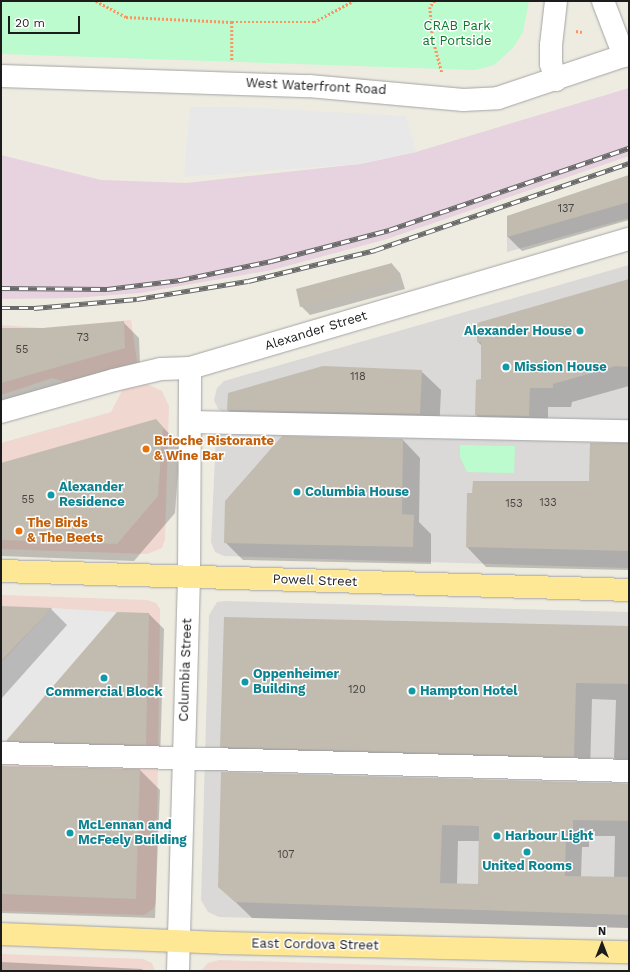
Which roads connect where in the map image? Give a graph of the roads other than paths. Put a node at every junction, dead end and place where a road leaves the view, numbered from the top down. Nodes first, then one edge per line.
1 (556, 1) edge
2 (603, 1) edge
3 (626, 55) edge
4 (1, 76) edge
5 (556, 80) junction
6 (629, 239) edge
7 (190, 368) junction
8 (1, 412) edge
9 (190, 422) junction
10 (629, 431) edge
11 (1, 571) edge
12 (189, 578) junction
13 (629, 590) edge
14 (1, 753) edge
15 (184, 758) junction
16 (629, 771) edge
17 (1, 934) edge
18 (179, 941) junction
19 (629, 952) edge
20 (178, 971) edge

1 - 5 street
2 - 3 street
3 - 5 street, West Waterfront Road
4 - 5 street, West Waterfront Road
6 - 7 street, Alexander Street
7 - 8 street, Alexander Street
7 - 9 street, Columbia Street
9 - 10 street
9 - 12 street, Columbia Street
11 - 12 main road, Powell Street
12 - 13 main road, Powell Street
12 - 15 street, Columbia Street
14 - 15 street
15 - 16 street
15 - 18 street, Columbia Street
17 - 18 main road, East Cordova Street
18 - 19 main road, East Cordova Street
18 - 20 street, Columbia Street

